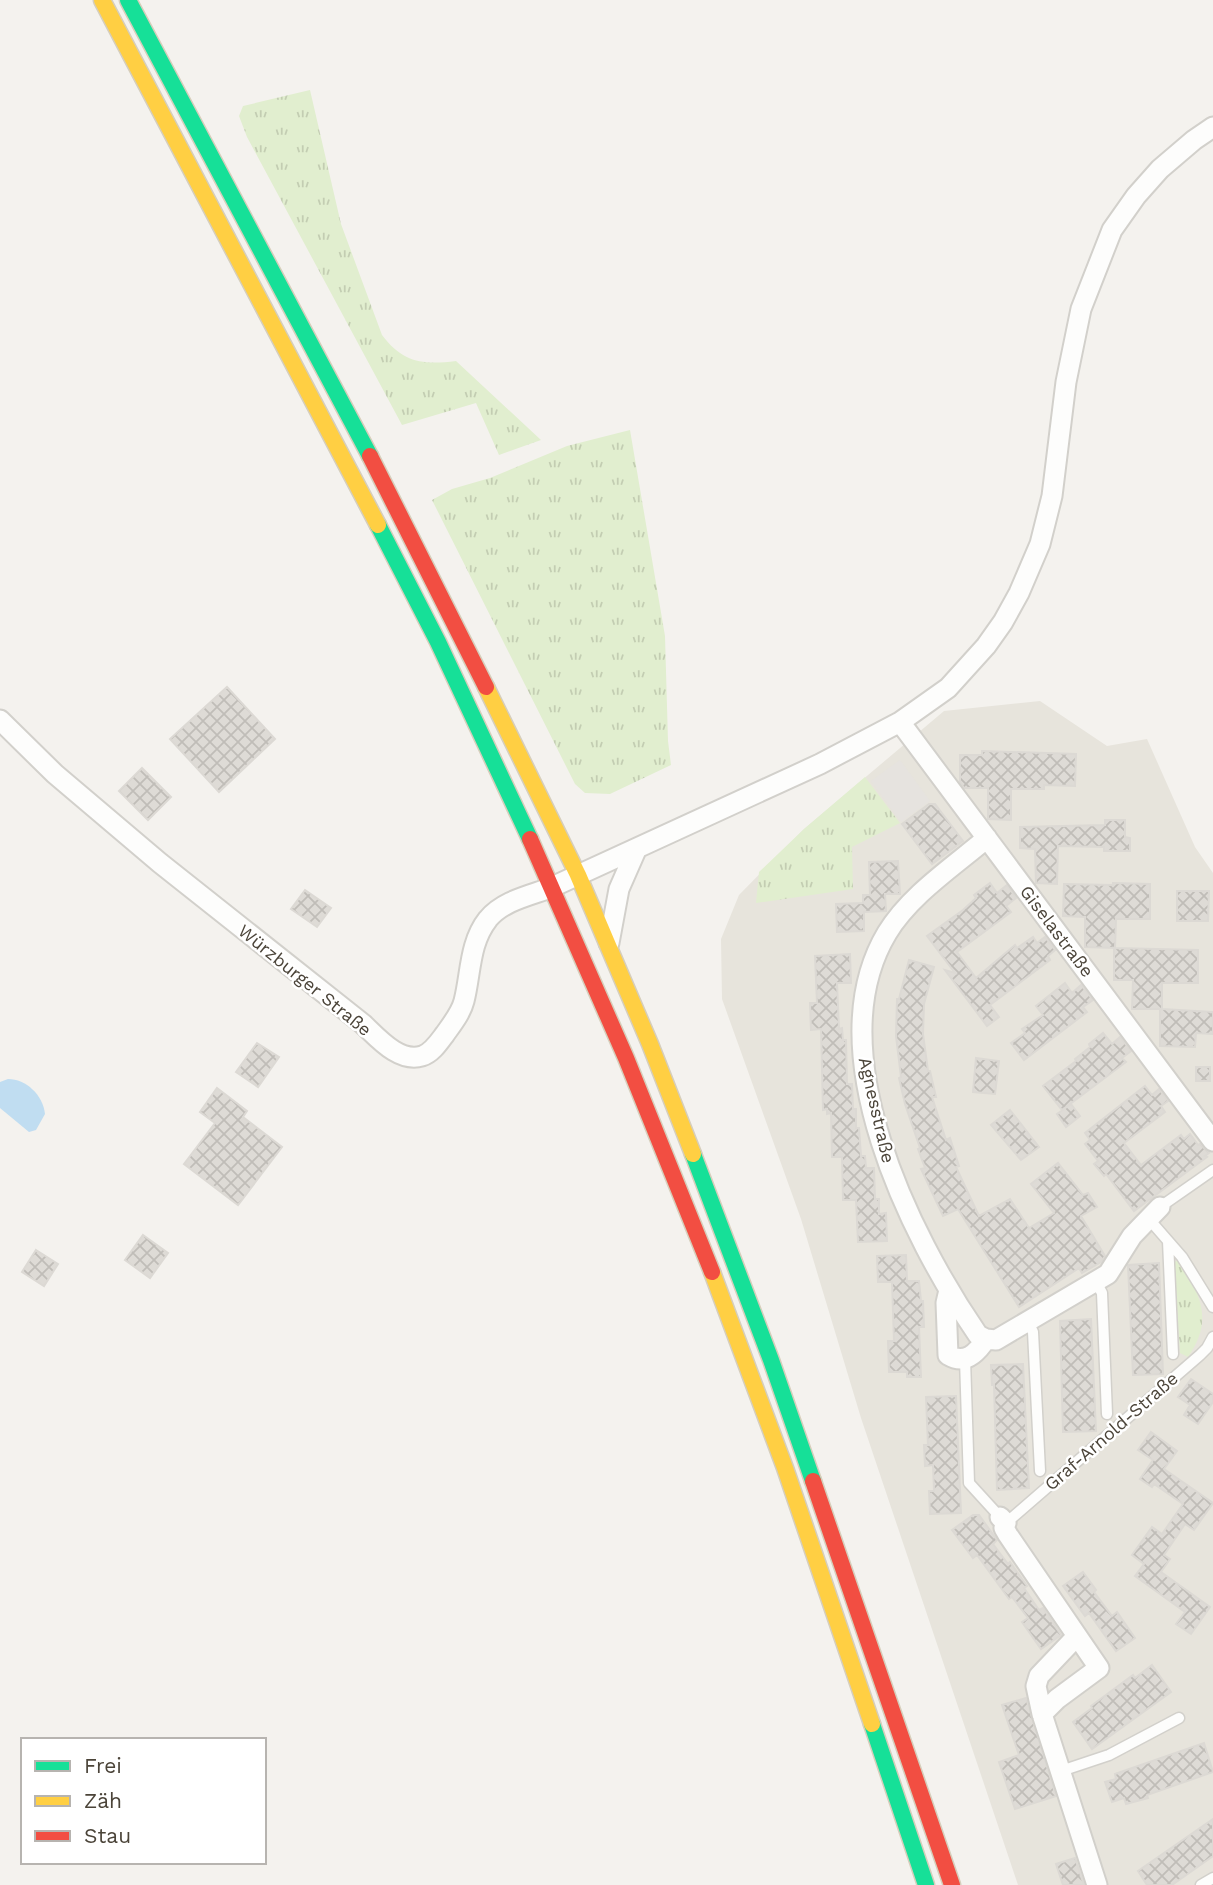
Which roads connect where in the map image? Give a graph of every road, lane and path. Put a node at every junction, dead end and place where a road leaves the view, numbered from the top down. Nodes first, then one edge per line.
1 (102, 0) edge
2 (128, 0) edge
3 (1213, 127) edge
4 (0, 720) edge
5 (900, 722) junction
6 (987, 838) junction
7 (637, 848) junction
8 (578, 875) junction
9 (550, 888) junction
10 (608, 947) junction
11 (1213, 1141) edge
12 (1213, 1170) edge
13 (1154, 1213) junction
14 (1168, 1241) junction
15 (1096, 1282) junction
16 (949, 1290) junction
17 (1213, 1307) edge
18 (1028, 1322) junction
19 (1213, 1337) edge
20 (986, 1339) junction
21 (1173, 1354) dead end
22 (959, 1359) junction
23 (1107, 1414) dead end
24 (1040, 1471) dead end
25 (1003, 1520) junction
26 (1077, 1636) junction
27 (1042, 1714) junction
28 (1179, 1718) dead end
29 (1061, 1771) junction
30 (1213, 1878) edge
31 (926, 1885) edge
32 (952, 1885) edge
33 (1097, 1885) edge
34 (1201, 1885) edge

1 - 9 main road
2 - 8 main road
3 - 5 street, Würzburger Straße
4 - 9 street, Würzburger Straße
5 - 6 street, Giselastraße
5 - 7 street, Würzburger Straße
6 - 11 street, Giselastraße
6 - 16 street, Agnesstraße
7 - 8 street, Würzburger Straße
7 - 10 street
8 - 9 street, Würzburger Straße
8 - 10 main road
9 - 31 main road
10 - 32 main road
12 - 13 lane
13 - 14 lane
13 - 15 street
14 - 17 lane
14 - 21 lane
15 - 18 street
15 - 23 lane
16 - 20 street, Agnesstraße
16 - 22 street
18 - 20 street
18 - 24 lane
19 - 25 lane, Graf-Arnold-Straße
20 - 22 street
22 - 25 lane
25 - 26 street
26 - 27 street
26 - 27 street
27 - 29 street
28 - 29 lane
29 - 33 street
30 - 34 lane

